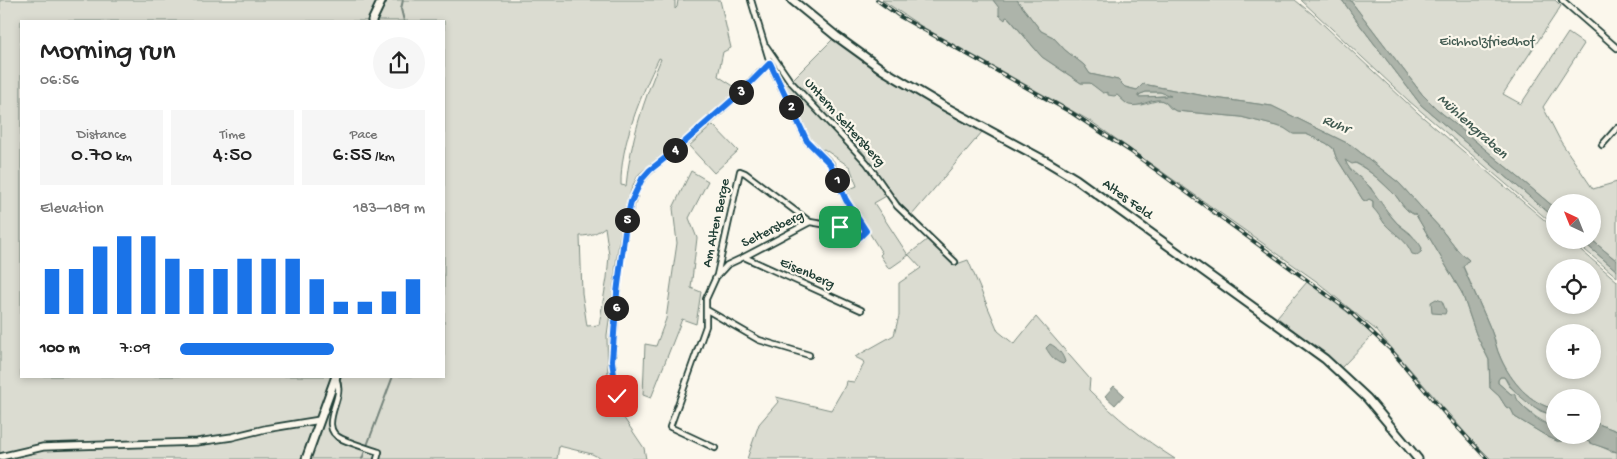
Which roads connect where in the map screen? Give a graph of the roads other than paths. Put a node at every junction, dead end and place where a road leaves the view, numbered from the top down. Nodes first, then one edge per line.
1 (382, 0) edge
2 (751, 0) edge
3 (792, 0) edge
4 (1562, 0) edge
5 (372, 20) edge
6 (762, 39) junction
7 (1617, 48) edge
8 (770, 63) junction
9 (1617, 128) edge
10 (1602, 145) dead end
11 (810, 222) junction
12 (744, 258) junction
13 (955, 262) dead end
14 (716, 277) junction
15 (707, 310) junction
16 (861, 310) dead end
17 (809, 355) dead end
18 (336, 378) edge
19 (336, 378) edge
20 (625, 410) dead end
21 (320, 420) junction
22 (715, 448) dead end
23 (0, 457) edge
24 (306, 459) edge
25 (377, 459) edge
26 (1418, 459) edge

1 - 5 main road
2 - 6 street
3 - 26 main road, Altes Feld
4 - 7 street
6 - 8 street
6 - 13 street, Unterm Seltersberg
8 - 11 street, Seltersberg
8 - 20 street
9 - 10 street
11 - 12 street, Seltersberg
11 - 14 street, Am Alten Berge
12 - 14 street, Seltersberg
12 - 16 street, Eisenberg
14 - 15 street, Seltersberg
15 - 17 street
15 - 22 street, Seltersberg
18 - 21 main road
19 - 25 street
21 - 23 street
21 - 24 main road

